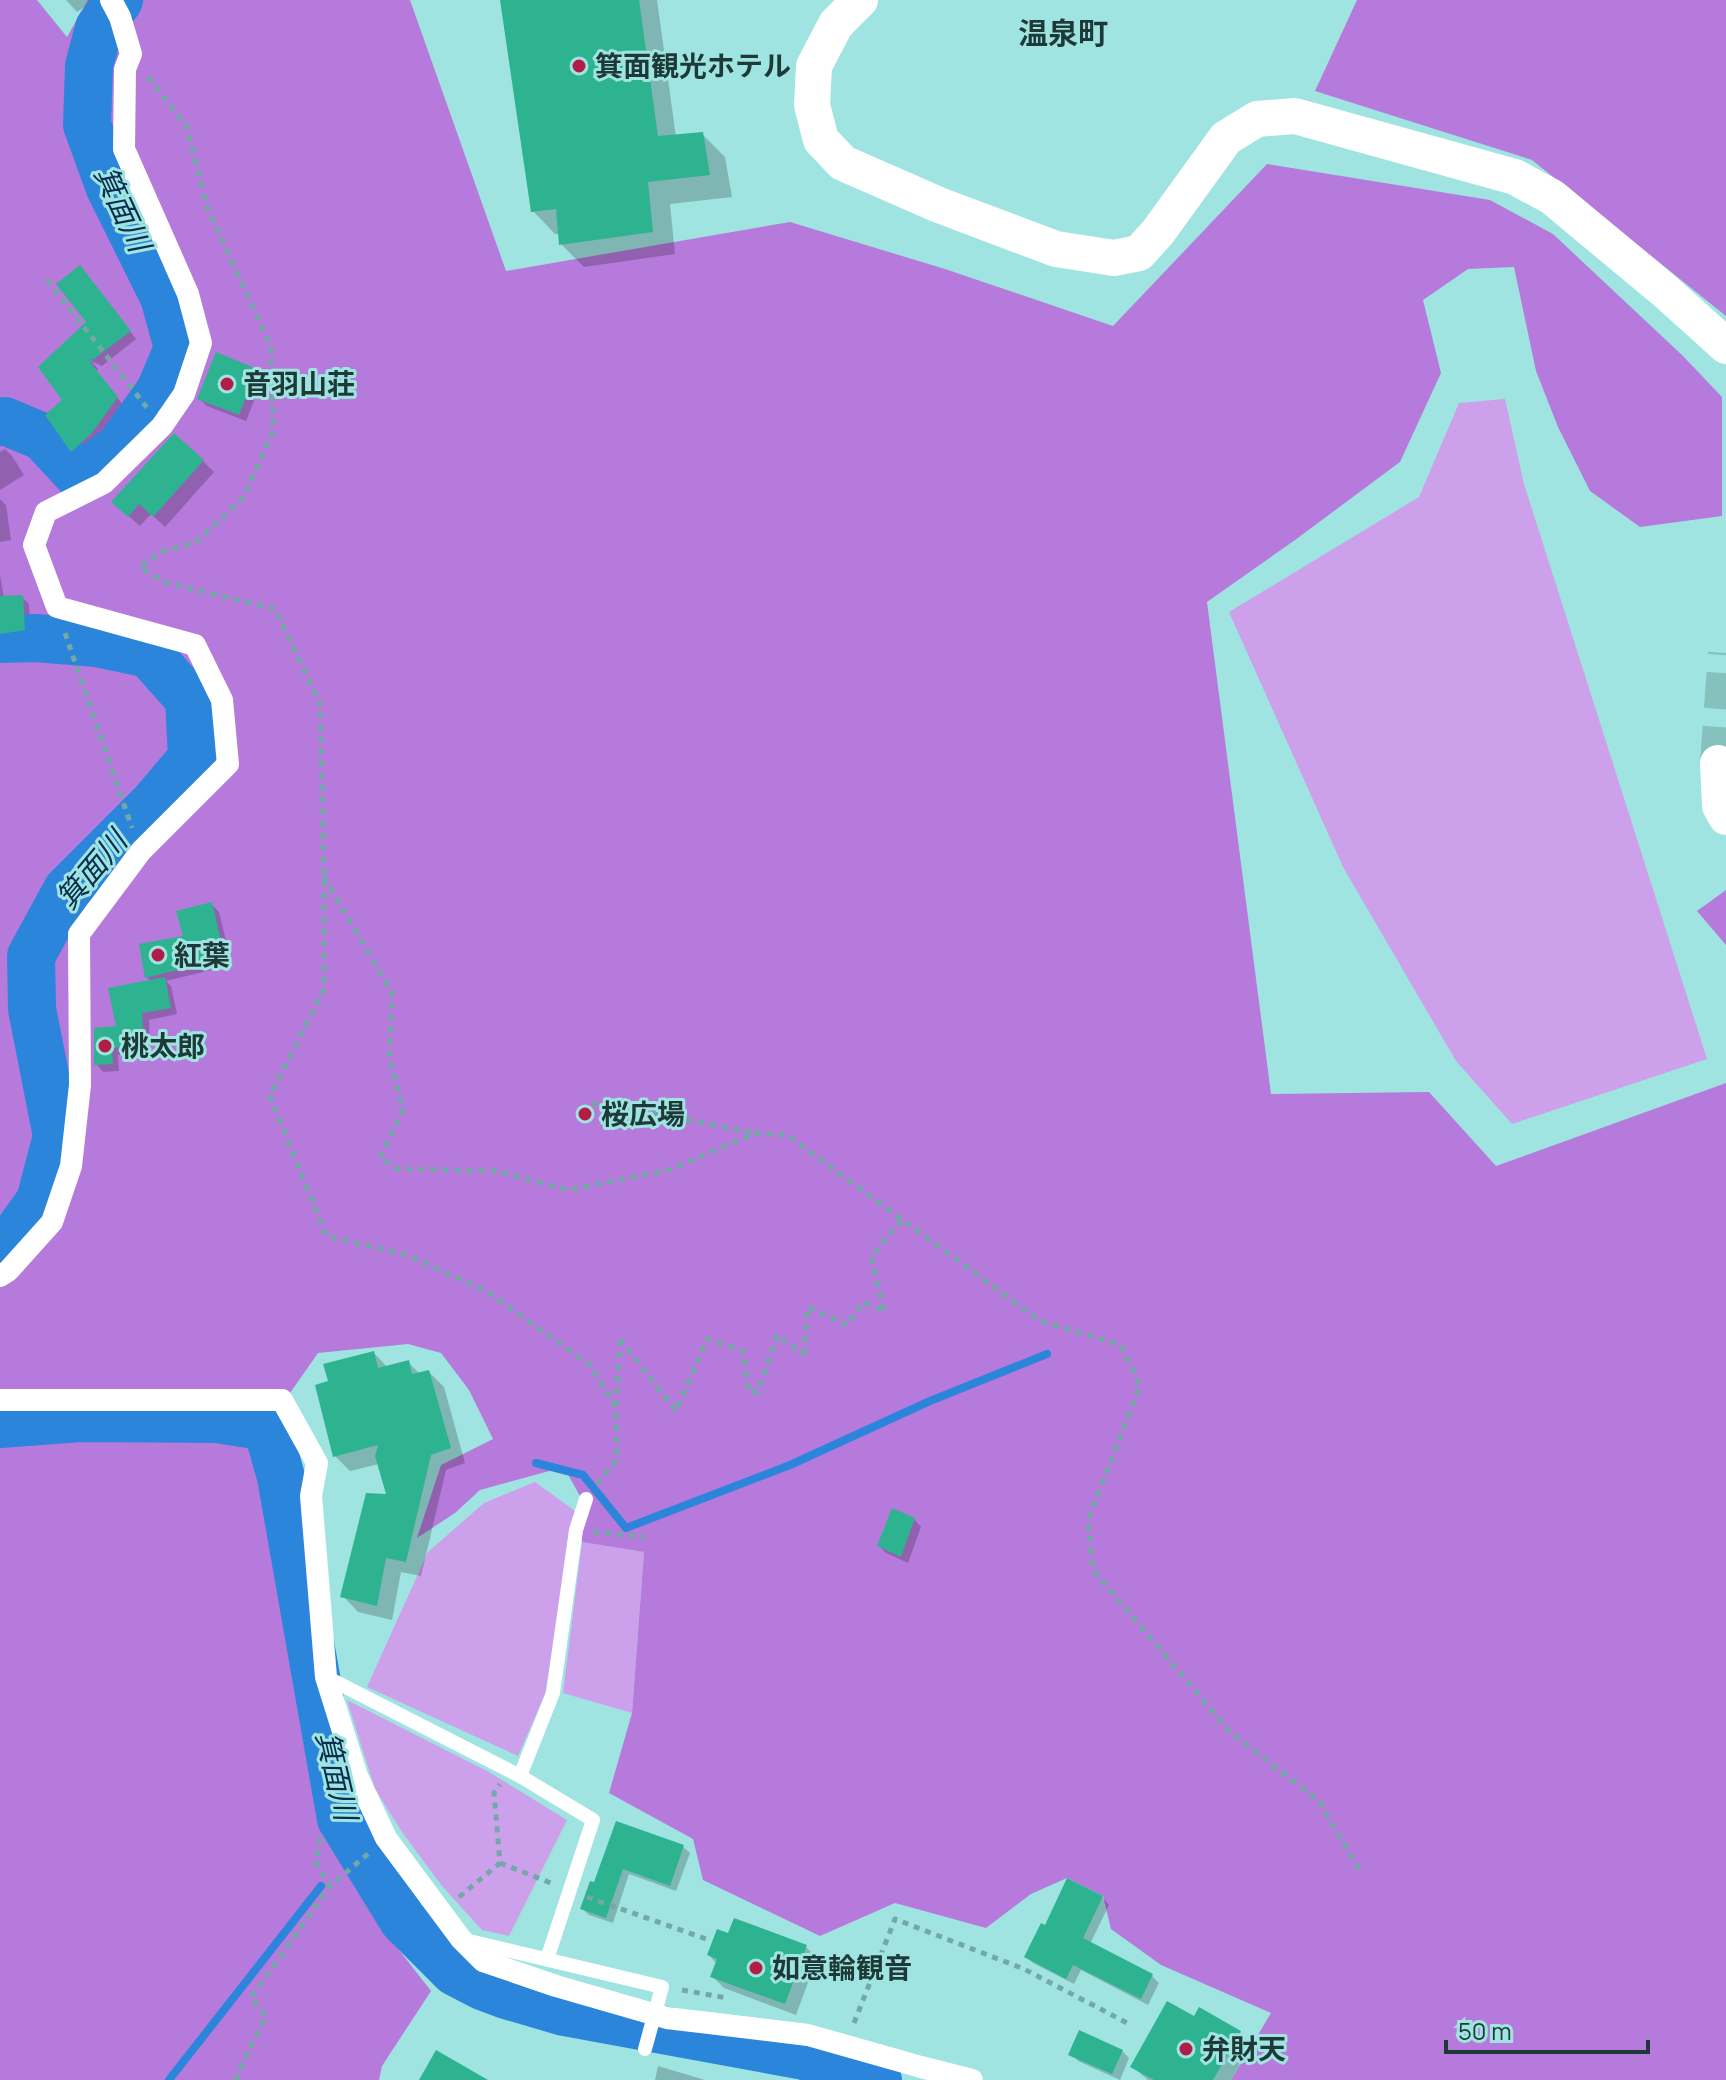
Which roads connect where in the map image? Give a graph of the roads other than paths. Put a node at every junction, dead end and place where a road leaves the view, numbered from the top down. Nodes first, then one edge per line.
1 (860, 0) edge
2 (116, 9) edge
3 (1726, 346) edge
4 (1718, 763) dead end
5 (1726, 817) edge
6 (0, 1276) edge
7 (0, 1400) edge
8 (586, 1499) dead end
9 (326, 1677) junction
10 (520, 1776) junction
11 (461, 1939) junction
12 (547, 1959) junction
13 (645, 2049) dead end
14 (972, 2080) edge

1 - 3 street
2 - 6 street
4 - 5 street
7 - 9 street
8 - 10 lane
9 - 10 lane
9 - 11 street
10 - 12 lane
11 - 12 lane
11 - 14 street
12 - 13 lane

